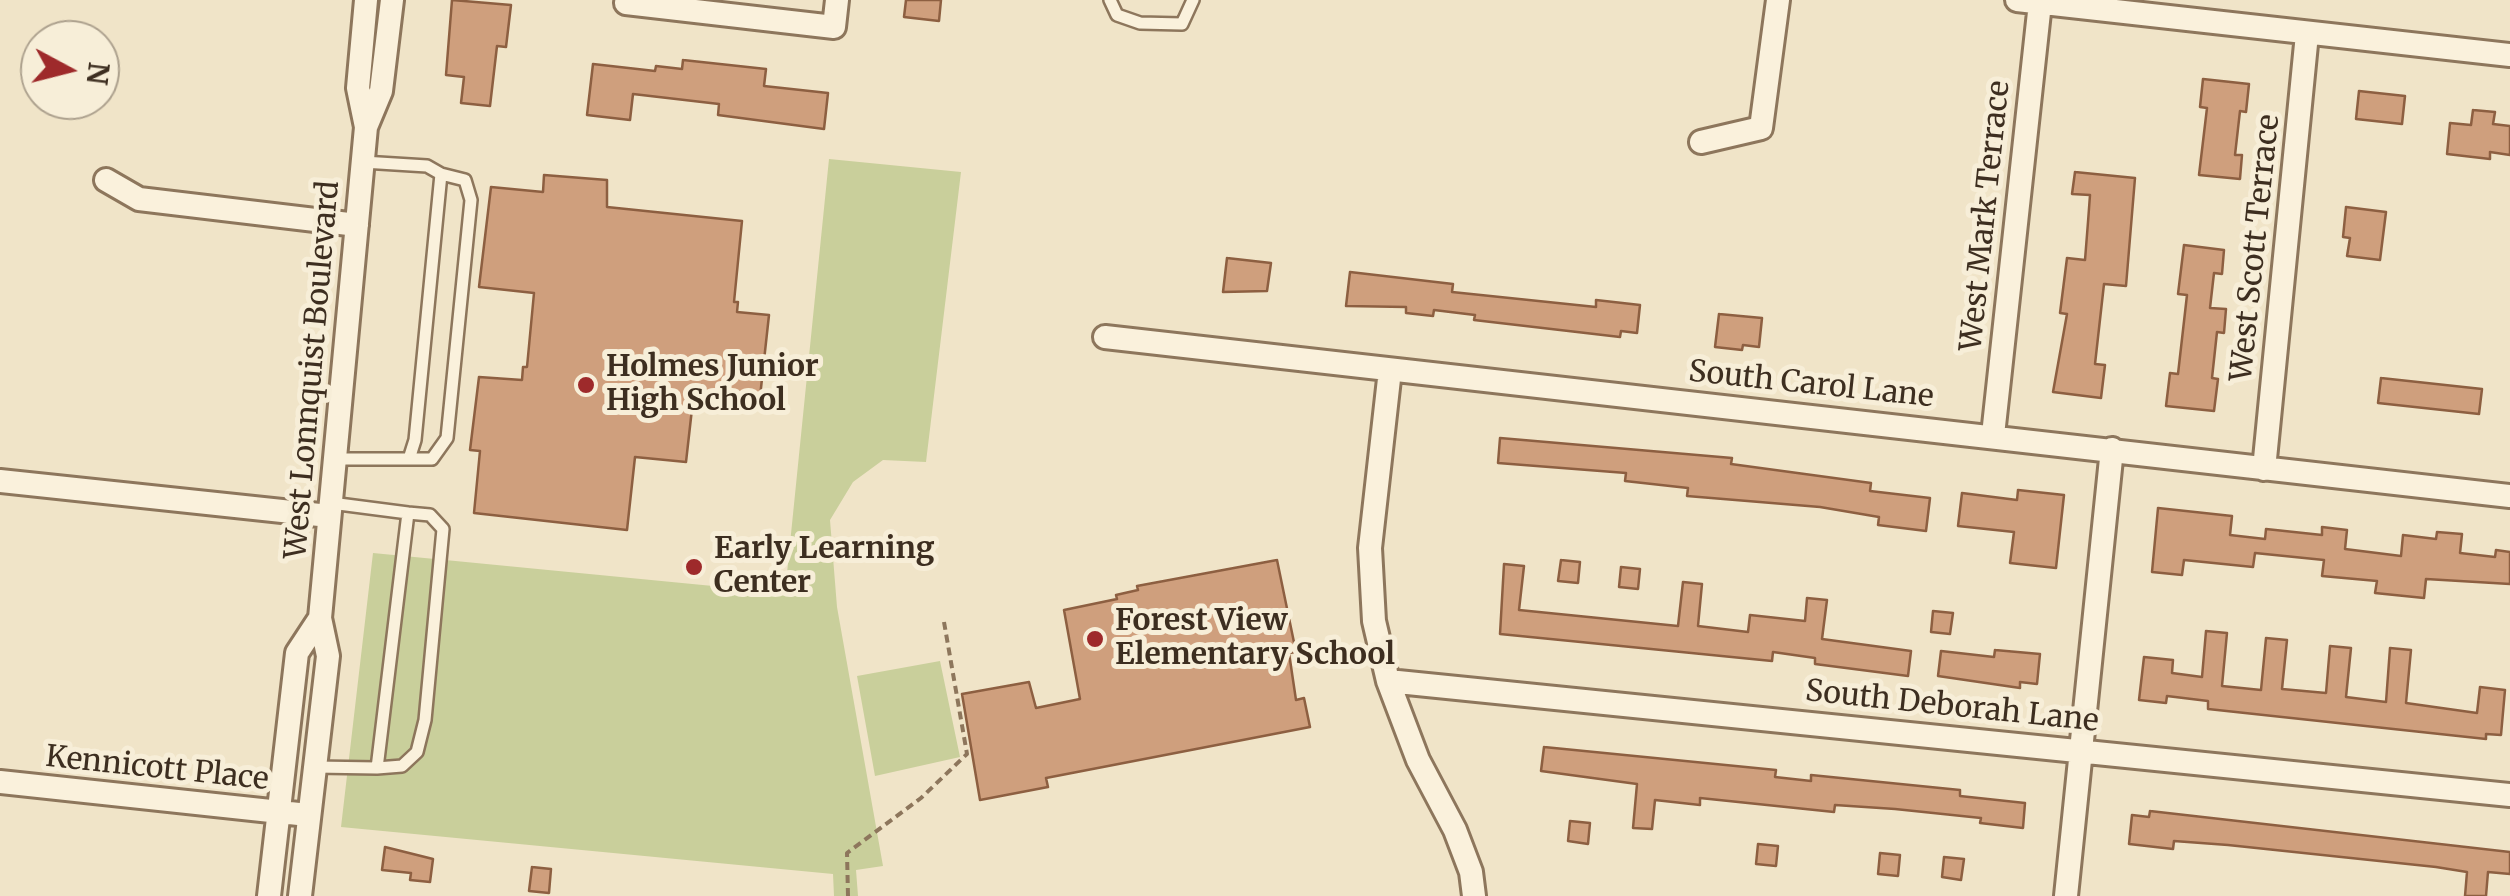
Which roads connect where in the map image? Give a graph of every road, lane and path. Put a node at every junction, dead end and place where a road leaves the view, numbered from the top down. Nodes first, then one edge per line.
1 (366, 0) edge
2 (392, 0) edge
3 (837, 0) edge
4 (1110, 0) edge
5 (1194, 0) edge
6 (1778, 0) edge
7 (2028, 2) edge
8 (626, 3) dead end
9 (2168, 8) edge
10 (2307, 34) junction
11 (2510, 56) edge
12 (366, 127) junction
13 (1700, 142) dead end
14 (363, 162) junction
15 (441, 174) junction
16 (106, 180) dead end
17 (357, 226) junction
18 (1105, 337) dead end
19 (1390, 370) junction
20 (1992, 435) junction
21 (2112, 449) junction
22 (335, 459) junction
23 (409, 459) junction
24 (2264, 469) junction
25 (0, 481) edge
26 (2510, 496) edge
27 (330, 510) junction
28 (408, 512) junction
29 (320, 618) junction
30 (944, 622) dead end
31 (1388, 681) junction
32 (2082, 750) junction
33 (315, 767) junction
34 (377, 768) junction
35 (0, 782) edge
36 (2510, 794) edge
37 (278, 812) junction
38 (308, 815) junction
39 (269, 896) edge
40 (300, 896) edge
41 (848, 896) edge
42 (1474, 896) edge
43 (2066, 896) edge

1 - 12 street, West Lonnquist Boulevard
2 - 12 street, West Lonnquist Boulevard
3 - 8 street
4 - 5 lane
6 - 13 street
7 - 9 street
7 - 20 street, West Mark Terrace
9 - 10 street
10 - 11 street
10 - 24 street, West Scott Terrace
12 - 14 street, West Lonnquist Boulevard
14 - 15 lane
14 - 17 street, West Lonnquist Boulevard
15 - 23 lane
15 - 23 lane
16 - 17 street
17 - 22 street, West Lonnquist Boulevard
18 - 19 street, South Carol Lane
19 - 20 street, South Carol Lane
19 - 31 street
20 - 21 street, South Carol Lane
21 - 24 street, South Carol Lane
21 - 32 street
22 - 23 lane
22 - 27 street, West Lonnquist Boulevard
24 - 26 street, South Carol Lane
25 - 27 street
27 - 28 lane
27 - 29 street, West Lonnquist Boulevard
28 - 34 lane
28 - 34 lane
29 - 33 street, West Lonnquist Boulevard
29 - 37 street, West Lonnquist Boulevard
30 - 41 path
31 - 32 street, South Deborah Lane
31 - 42 street
32 - 36 street, South Deborah Lane
32 - 43 street
33 - 34 lane
33 - 38 street, West Lonnquist Boulevard
35 - 37 street, Kennicott Place
37 - 38 street, Kennicott Place
37 - 39 street, West Lonnquist Boulevard
38 - 40 street, West Lonnquist Boulevard

